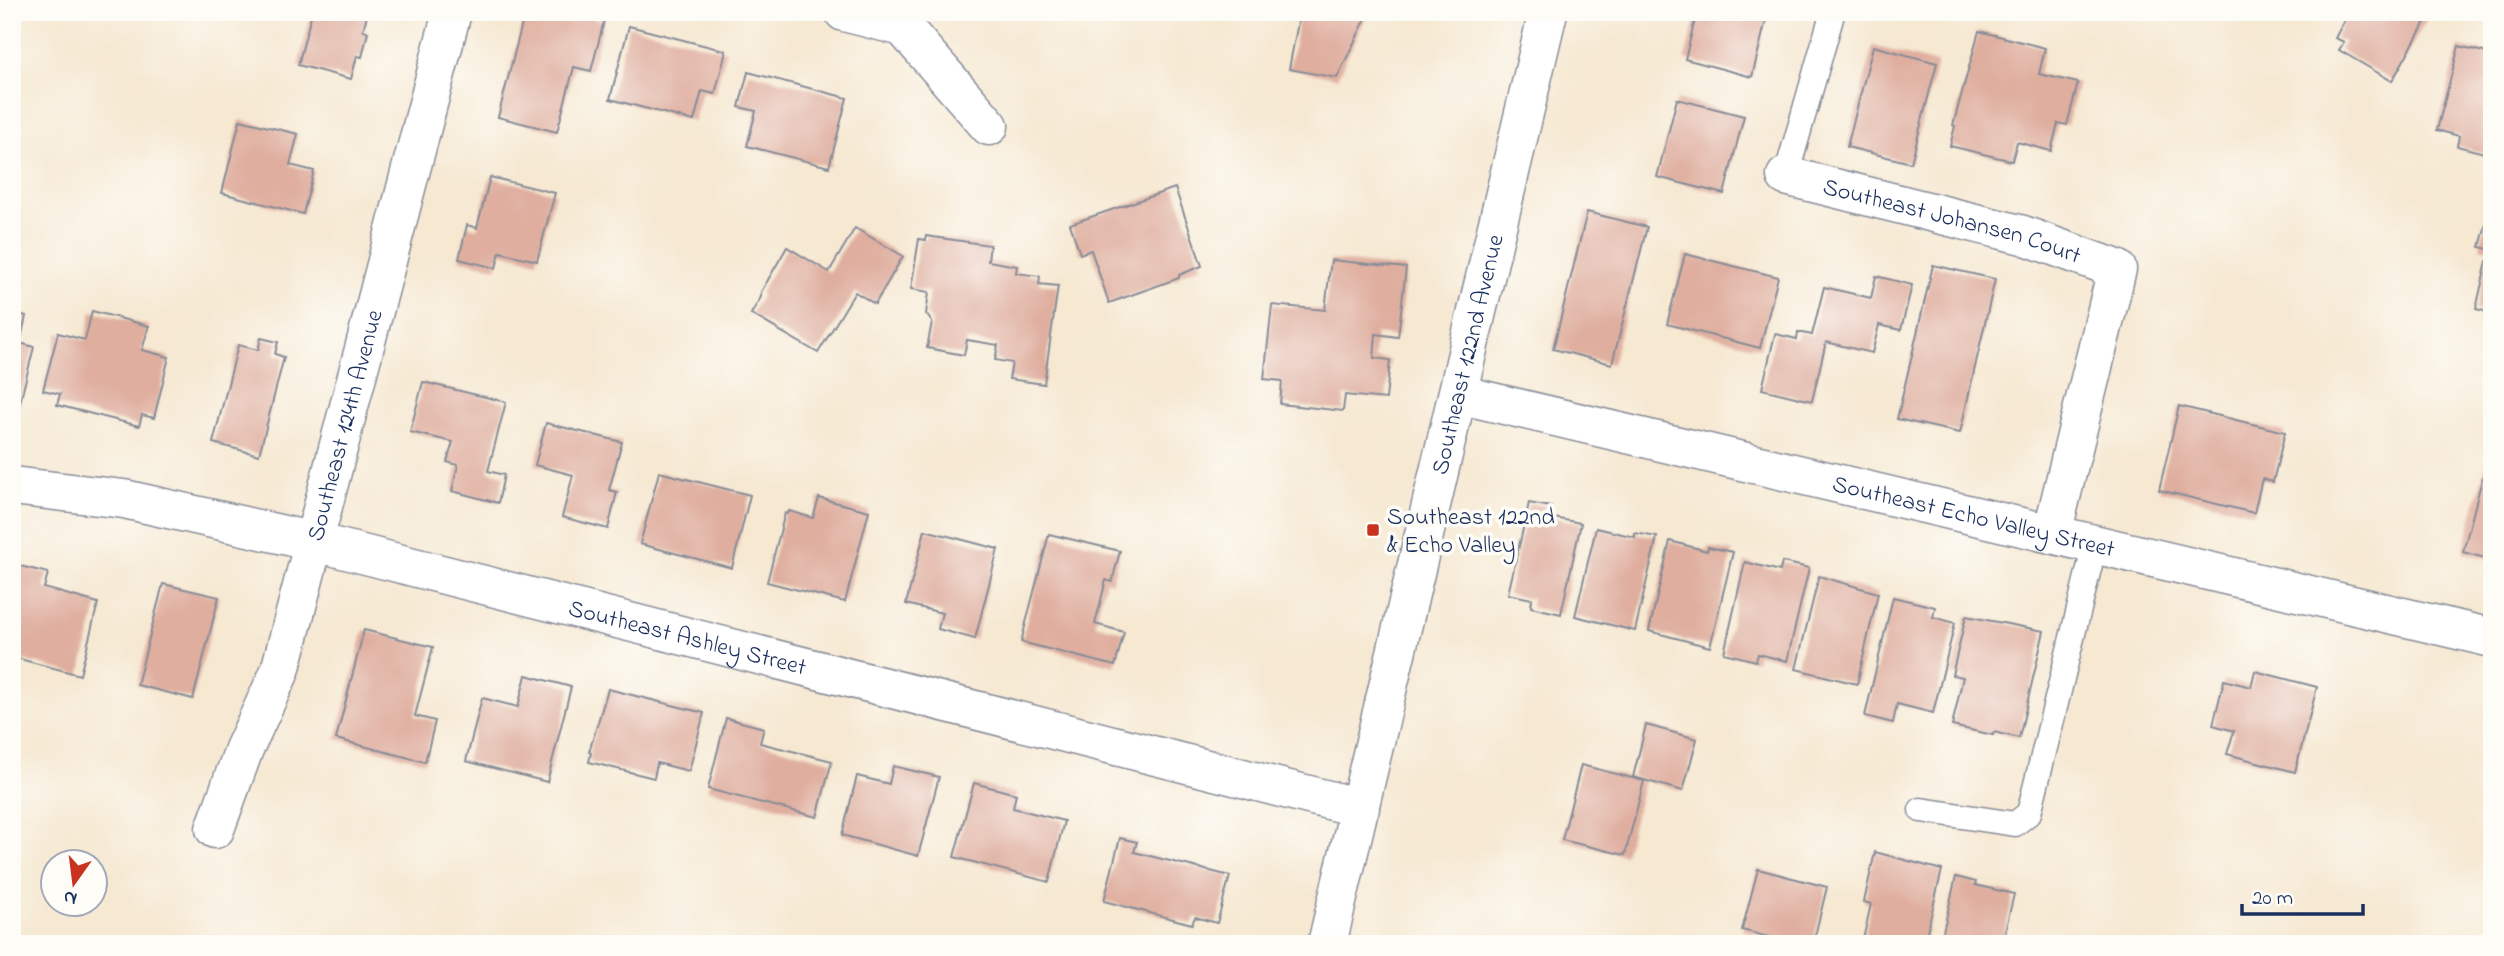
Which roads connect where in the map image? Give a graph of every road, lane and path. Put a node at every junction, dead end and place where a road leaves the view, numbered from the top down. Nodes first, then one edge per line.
1 (452, 12) edge
2 (844, 12) edge
3 (1548, 12) edge
4 (1831, 18) dead end
5 (989, 125) dead end
6 (1786, 176) joint
7 (1458, 394) junction
8 (12, 486) edge
9 (2052, 534) junction
10 (316, 542) junction
11 (2095, 544) junction
12 (2492, 638) edge
13 (1360, 808) junction
14 (1921, 810) dead end
15 (215, 829) dead end
16 (1327, 944) edge

1 - 10 street, Southeast 124th Avenue
2 - 5 street
3 - 7 street, Southeast 122nd Avenue
4 - 6 lane
6 - 9 street, Southeast Johansen Court
7 - 9 street, Southeast Echo Valley Street
7 - 13 street, Southeast 122nd Avenue
8 - 10 street, Southeast Ashley Street
9 - 11 street, Southeast Echo Valley Street
10 - 13 street, Southeast Ashley Street
10 - 15 street, Southeast 124th Avenue
11 - 12 street, Southeast Echo Valley Street
11 - 14 lane
13 - 16 street, Southeast 122nd Avenue

